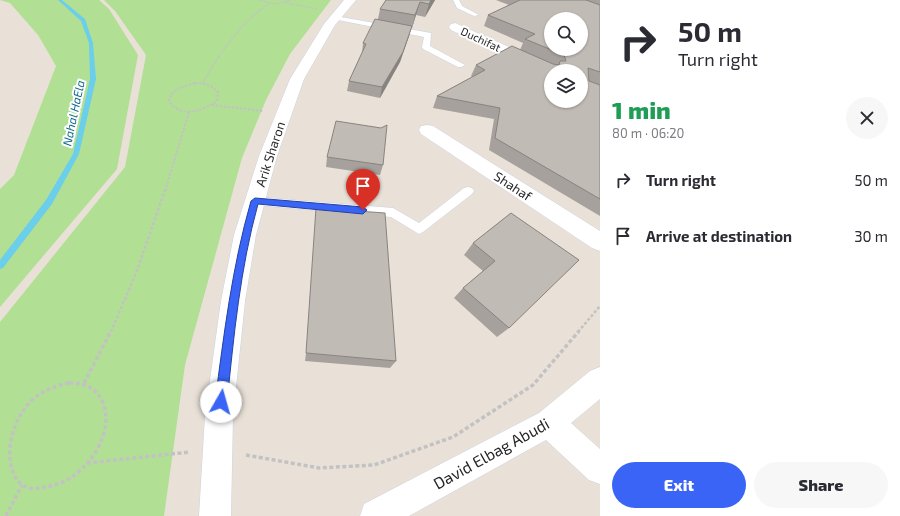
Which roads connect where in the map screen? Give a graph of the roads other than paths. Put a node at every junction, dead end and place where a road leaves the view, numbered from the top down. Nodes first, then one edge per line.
1 (456, 0) edge
2 (342, 10) edge
3 (476, 15) dead end
4 (455, 27) dead end
5 (461, 65) dead end
6 (544, 68) edge
7 (426, 130) dead end
8 (468, 191) dead end
9 (255, 201) junction
10 (600, 242) edge
11 (600, 381) edge
12 (549, 423) junction
13 (600, 469) edge
14 (216, 516) edge
15 (376, 516) edge

1 - 3 lane
2 - 5 lane
2 - 9 street, Arik Sharon
4 - 6 street, Duchifat
7 - 10 street, Shahaf
8 - 9 lane
9 - 14 street, Arik Sharon
11 - 12 street, David Elbag Abudi
12 - 13 street
12 - 15 street, David Elbag Abudi

